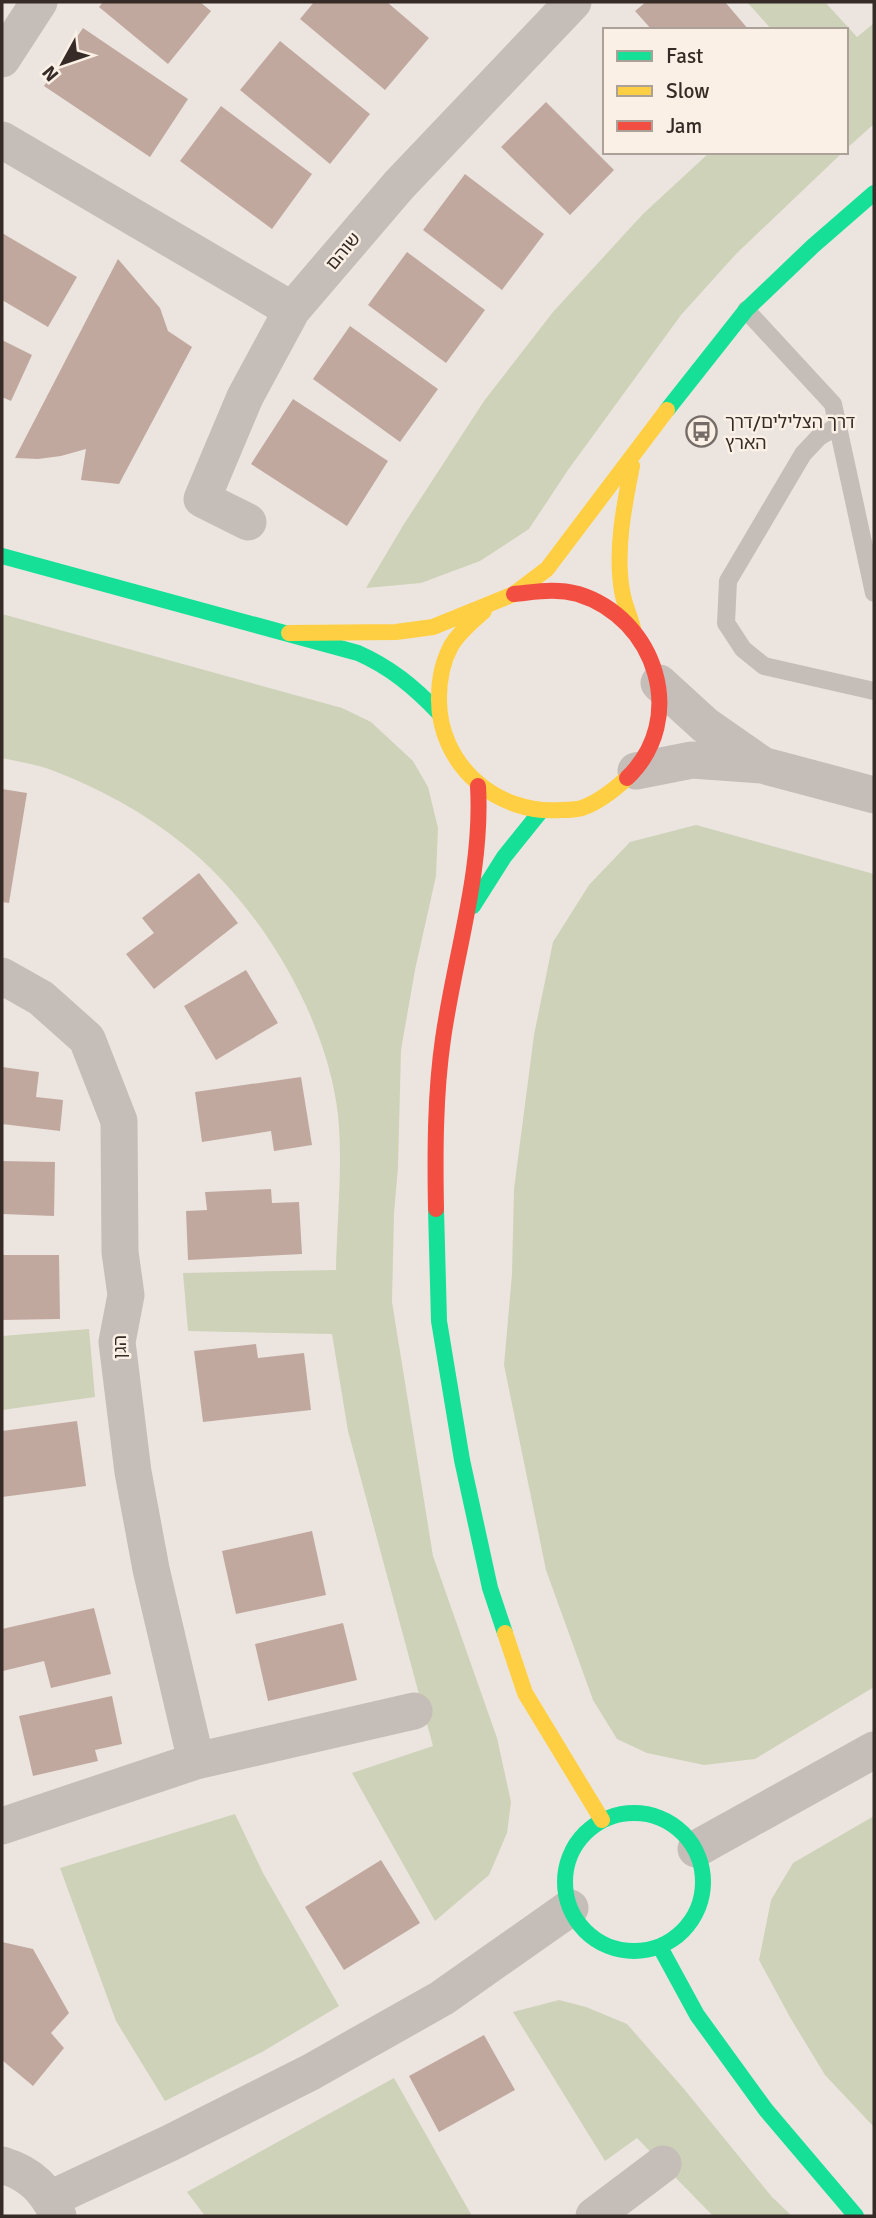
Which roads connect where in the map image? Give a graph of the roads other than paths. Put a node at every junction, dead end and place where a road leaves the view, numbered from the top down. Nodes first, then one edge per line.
1 (39, 2) edge
2 (573, 2) edge
3 (2, 59) edge
4 (2, 140) edge
5 (874, 193) edge
6 (292, 310) junction
7 (746, 310) junction
8 (838, 426) junction
9 (634, 454) junction
10 (248, 522) dead end
11 (2, 556) edge
12 (874, 593) edge
13 (514, 594) junction
14 (488, 607) junction
15 (634, 628) junction
16 (289, 633) junction
17 (659, 683) junction
18 (874, 691) edge
19 (438, 712) junction
20 (762, 765) junction
21 (636, 771) junction
22 (478, 786) junction
23 (874, 795) edge
24 (541, 811) junction
25 (467, 917) junction
26 (2, 976) edge
27 (414, 1711) dead end
28 (874, 1750) edge
29 (196, 1761) junction
30 (603, 1820) junction
31 (2, 1826) edge
32 (696, 1849) junction
33 (570, 1908) junction
34 (660, 1947) junction
35 (663, 2164) dead end
36 (2, 2165) edge
37 (54, 2208) edge
38 (594, 2216) edge
39 (856, 2216) edge

1 - 3 street
2 - 6 street, שוהם
4 - 6 street
5 - 7 street
6 - 10 street, שוהם
7 - 8 lane
7 - 9 street
8 - 12 lane
8 - 18 lane
9 - 13 street
9 - 15 street
11 - 16 street
13 - 14 street
13 - 15 street
14 - 16 street
14 - 19 street
15 - 17 street
16 - 19 street
17 - 20 street
17 - 21 street
19 - 22 street
20 - 21 street
20 - 23 street
21 - 24 street
22 - 24 street
22 - 25 street
24 - 25 street
25 - 30 street
26 - 29 street, הגן
27 - 29 street
28 - 32 street
29 - 31 street
30 - 32 street
30 - 33 street
32 - 34 street
33 - 34 street
33 - 37 street
34 - 39 street
35 - 38 street
36 - 37 street

